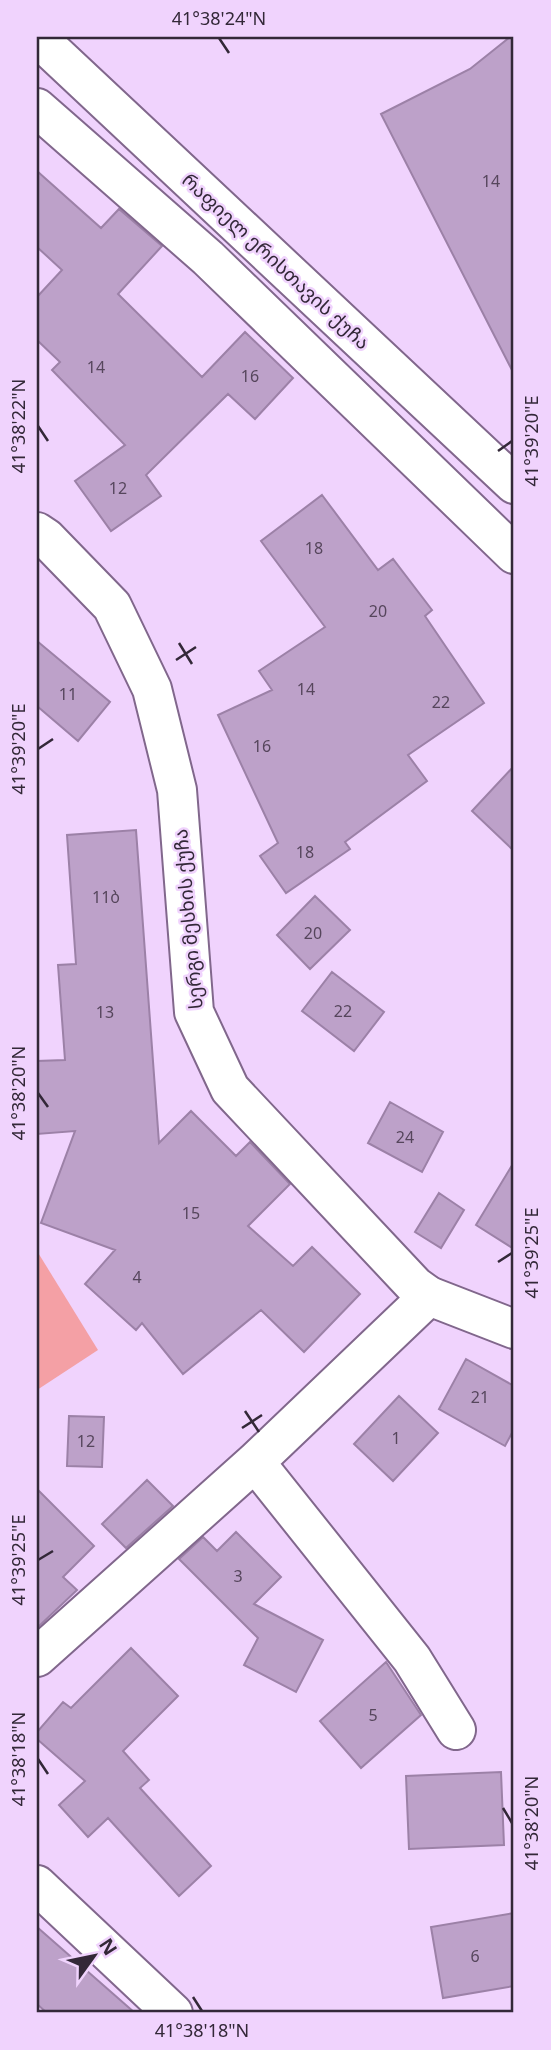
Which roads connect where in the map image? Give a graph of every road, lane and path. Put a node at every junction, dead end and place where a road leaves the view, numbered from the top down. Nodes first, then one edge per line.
1 (37, 37) edge
2 (37, 108) edge
3 (514, 484) edge
4 (37, 532) edge
5 (514, 554) edge
6 (429, 1296) junction
7 (514, 1329) edge
8 (255, 1462) junction
9 (37, 1657) edge
10 (456, 1730) dead end
11 (37, 1885) edge
12 (173, 2013) edge

1 - 3 street, რაფიელ ერისთავის ქუჩა
2 - 5 street
4 - 6 street, სერგი მესხის ქუჩა
6 - 7 street, სერგი მესხის ქუჩა
6 - 8 street
8 - 9 street
8 - 10 street
11 - 12 street

